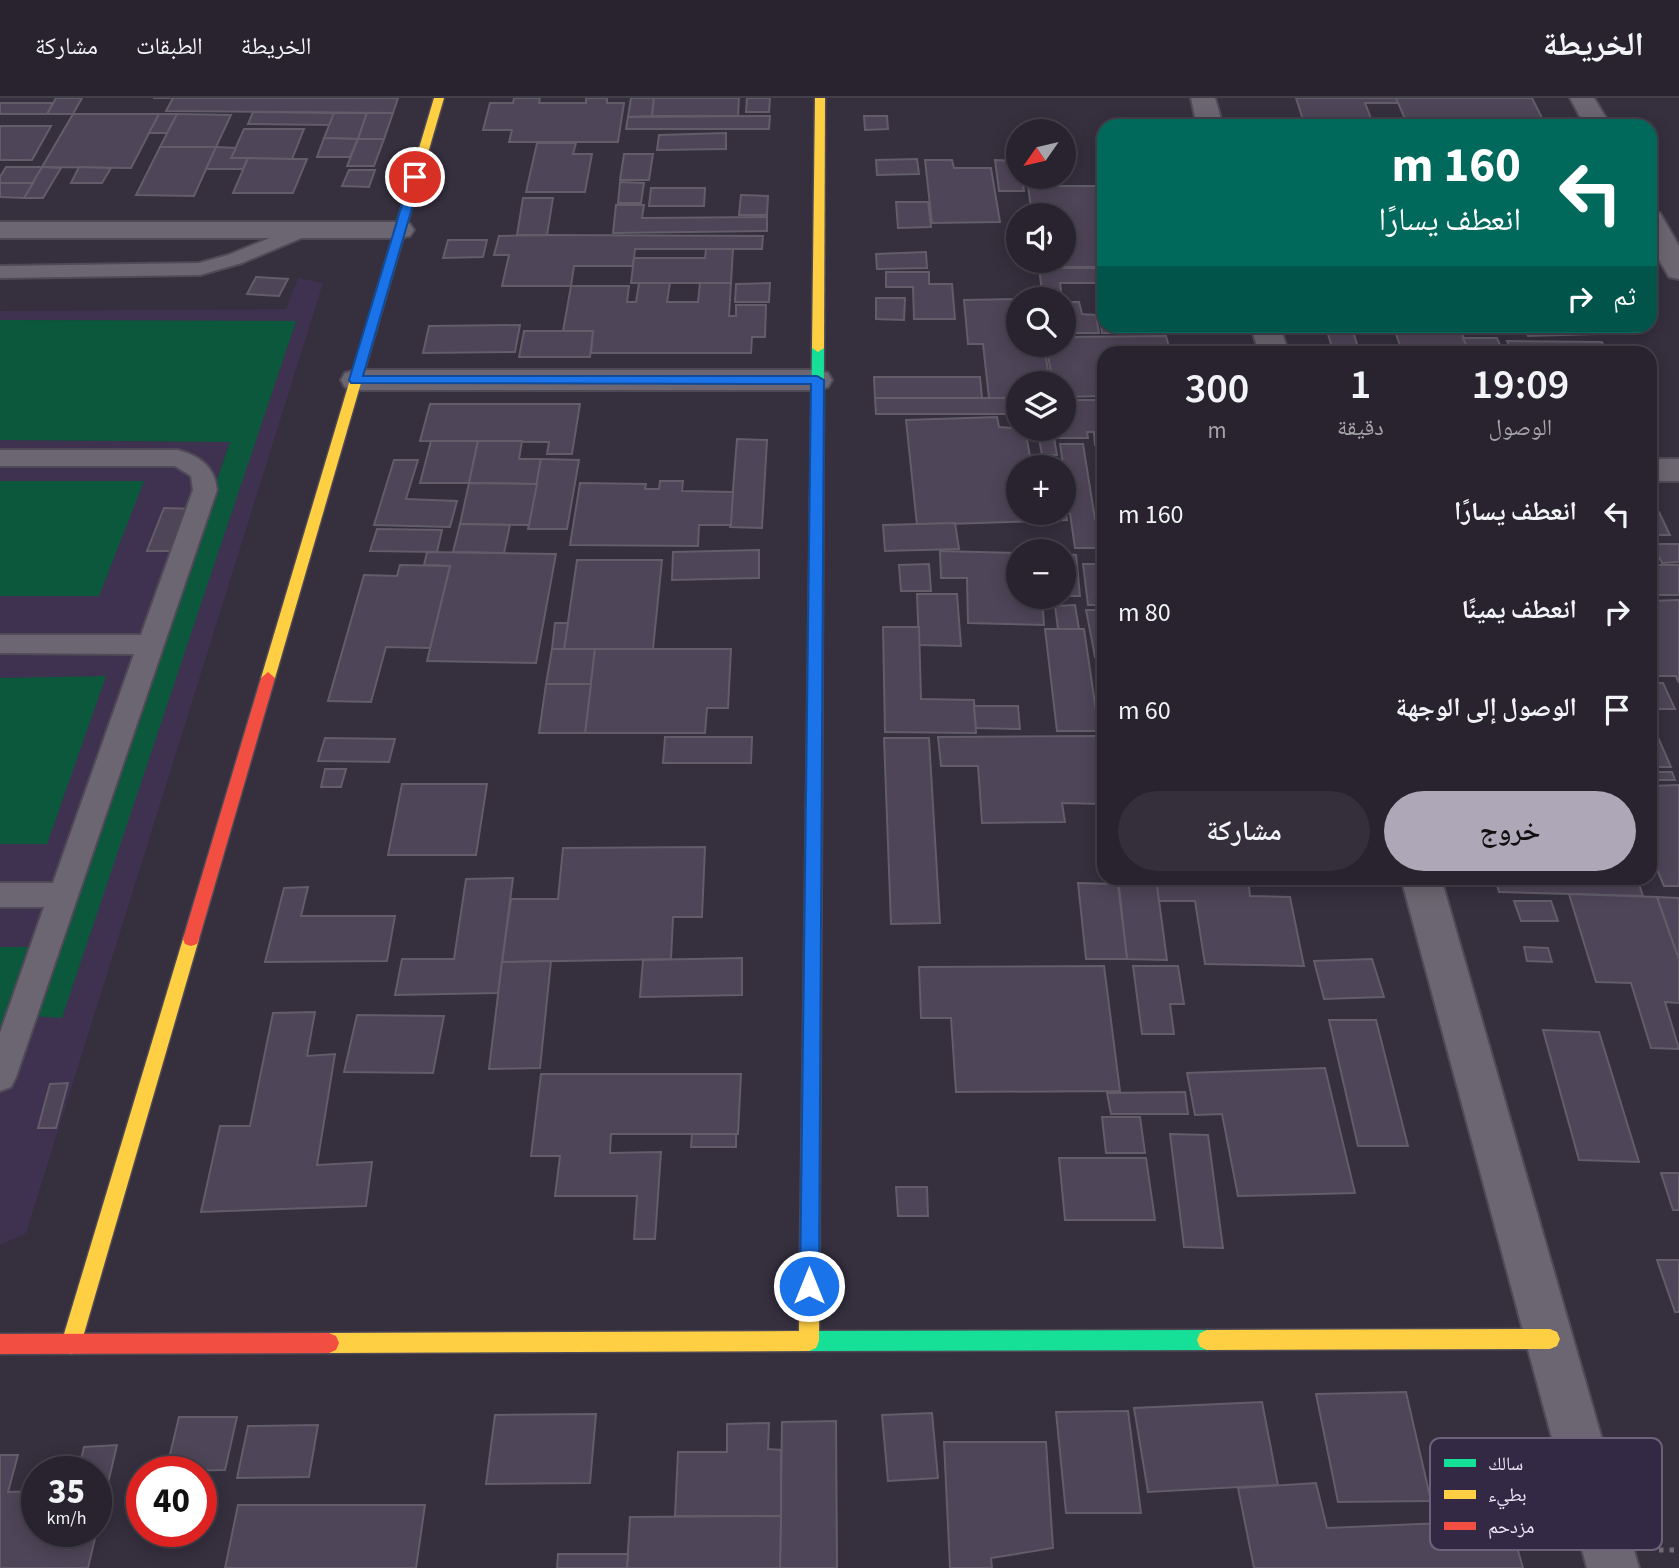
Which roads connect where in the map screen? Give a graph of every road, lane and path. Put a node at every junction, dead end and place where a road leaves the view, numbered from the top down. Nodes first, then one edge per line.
1 (439, 98) edge
2 (820, 98) edge
3 (1203, 98) edge
4 (1582, 98) edge
5 (1208, 119) edge
6 (1594, 119) edge
7 (0, 230) edge
8 (304, 230) junction
9 (400, 230) junction
10 (1657, 232) edge
11 (1679, 271) edge
12 (0, 272) edge
13 (356, 380) junction
14 (817, 380) junction
15 (0, 458) edge
16 (1657, 470) edge
17 (1679, 470) edge
18 (0, 644) edge
19 (150, 645) junction
20 (1423, 885) edge
21 (0, 895) edge
22 (62, 895) junction
23 (0, 1077) edge
24 (1550, 1339) junction
25 (809, 1341) junction
26 (0, 1344) edge
27 (71, 1344) junction
28 (1577, 1438) edge
29 (1608, 1550) edge
30 (1613, 1568) edge

1 - 9 street
2 - 14 street
3 - 5 street
4 - 6 street
7 - 8 street
8 - 9 street
8 - 12 lane
9 - 13 street
10 - 11 street
13 - 14 street
13 - 27 street
14 - 25 street
15 - 19 lane
16 - 17 street
18 - 19 lane
19 - 22 lane
20 - 24 street
21 - 22 lane
22 - 23 lane
24 - 25 street
24 - 28 street
25 - 27 street
26 - 27 street
29 - 30 street

